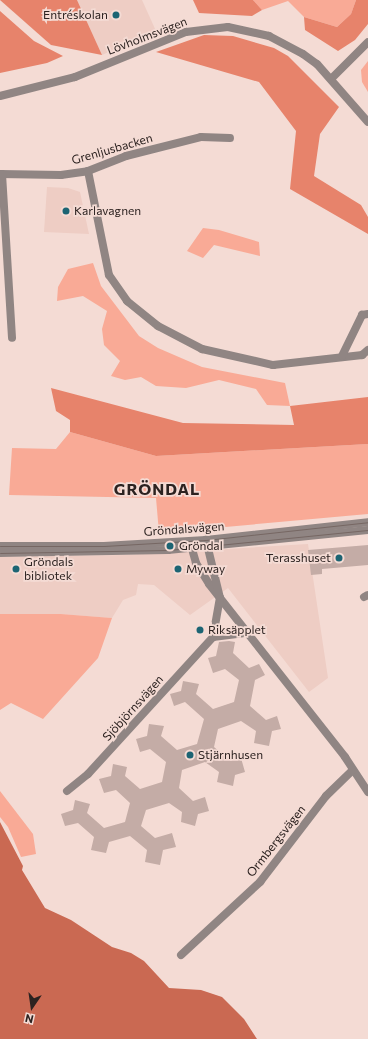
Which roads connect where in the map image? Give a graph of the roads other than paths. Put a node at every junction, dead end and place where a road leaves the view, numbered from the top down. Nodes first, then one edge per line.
1 (368, 42) edge
2 (331, 79) junction
3 (0, 96) edge
4 (368, 122) edge
5 (230, 138) dead end
6 (88, 171) junction
7 (1, 174) edge
8 (368, 314) edge
9 (12, 338) dead end
10 (368, 350) edge
11 (342, 356) junction
12 (368, 522) edge
13 (368, 530) edge
14 (206, 543) junction
15 (191, 545) junction
16 (0, 546) edge
17 (0, 553) edge
18 (220, 598) junction
19 (247, 633) junction
20 (213, 637) junction
21 (352, 771) junction
22 (67, 791) dead end
23 (368, 792) edge
24 (181, 955) dead end

1 - 2 street
2 - 3 street, Lövholmsvägen
2 - 4 street, Lövholmsvägen
5 - 6 street, Grenljusbacken
6 - 7 street, Grenljusbacken
6 - 11 street
7 - 9 street
8 - 11 street
10 - 11 street
12 - 14 street, Gröndalsvägen
13 - 14 street, Gröndalsvägen
14 - 15 street, Gröndalsvägen
14 - 18 street
15 - 16 street, Gröndalsvägen
15 - 17 street, Gröndalsvägen
15 - 18 street
18 - 19 street
18 - 20 street
19 - 20 street
19 - 21 street
20 - 22 street, Sjöbjörnsvägen
21 - 23 street
21 - 24 street, Ormbergsvägen

